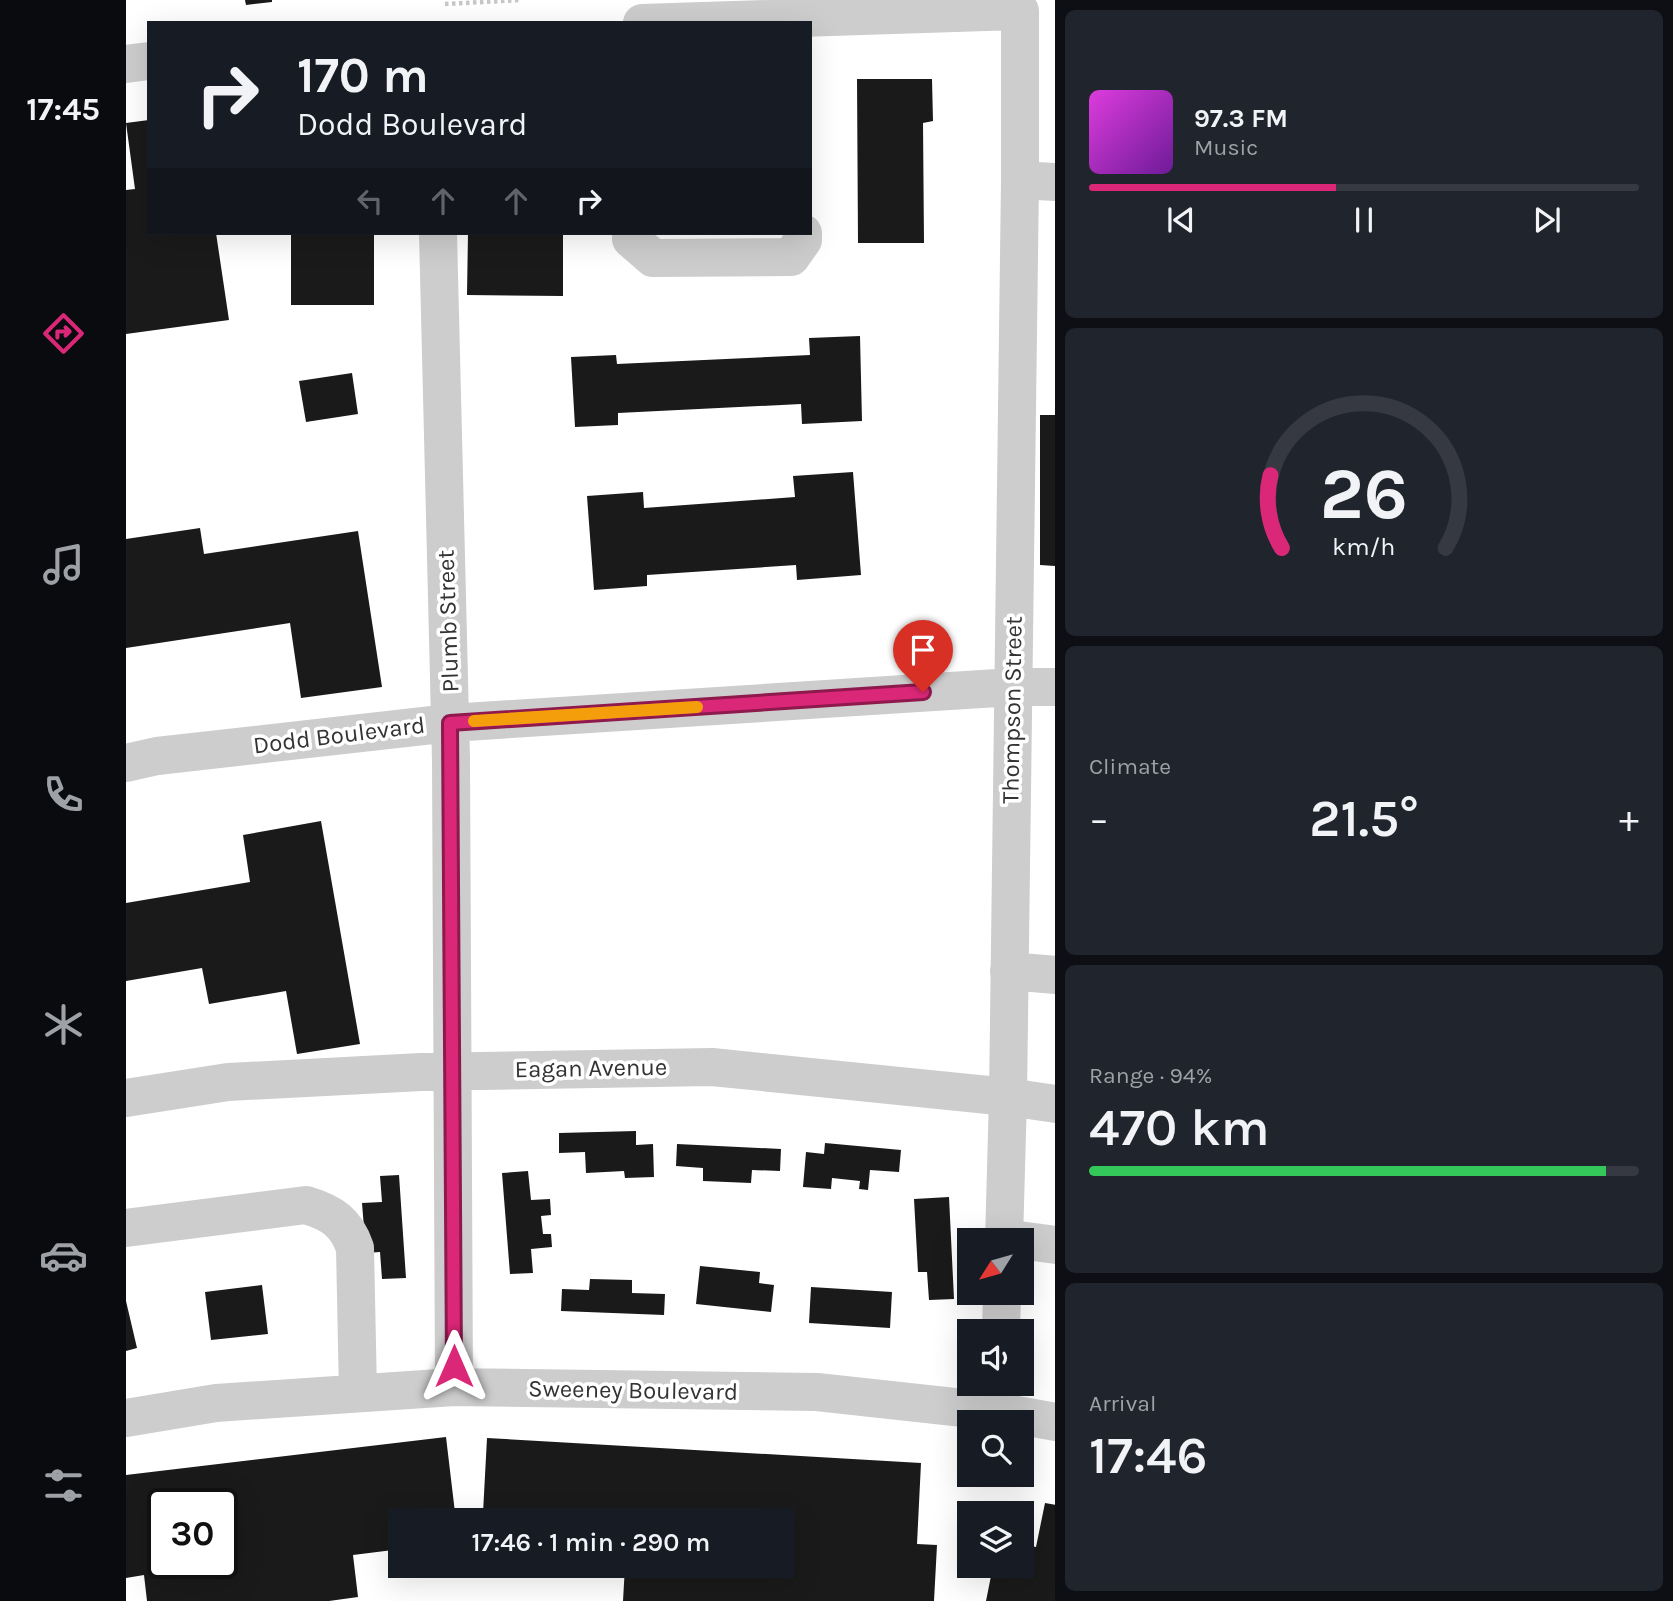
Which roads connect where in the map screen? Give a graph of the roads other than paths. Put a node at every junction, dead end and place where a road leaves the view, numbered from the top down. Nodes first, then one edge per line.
1 (803, 20) edge
2 (749, 21) edge
3 (147, 61) edge
4 (126, 64) edge
5 (1038, 181) edge
6 (438, 235) edge
7 (631, 235) edge
8 (803, 235) edge
9 (1013, 687) junction
10 (1055, 687) edge
11 (450, 723) junction
12 (126, 763) edge
13 (1009, 971) junction
14 (1055, 975) edge
15 (453, 1070) junction
16 (1008, 1097) junction
17 (126, 1098) edge
18 (1055, 1104) edge
19 (126, 1228) edge
20 (1004, 1228) edge
21 (1034, 1243) edge
22 (1055, 1245) edge
23 (453, 1387) junction
24 (358, 1393) junction
25 (1000, 1398) edge
26 (126, 1418) edge
27 (1055, 1422) edge

1 - 2 street
1 - 5 street, Thompson Street
3 - 4 street
5 - 9 street, Thompson Street
6 - 11 street, Plumb Street
7 - 8 street
9 - 10 street, Dodd Boulevard
9 - 11 street, Dodd Boulevard
9 - 13 street, Thompson Street
11 - 12 street, Dodd Boulevard
11 - 15 street, Plumb Street
13 - 14 street
13 - 16 street, Thompson Street
15 - 16 street, Eagan Avenue
15 - 17 street, Eagan Avenue
15 - 23 street, Plumb Street
16 - 18 street, Eagan Avenue
16 - 20 street, Thompson Street
19 - 24 street
21 - 22 street
23 - 24 street, Sweeney Boulevard
23 - 25 street, Sweeney Boulevard
24 - 26 street, Sweeney Boulevard
25 - 27 street, Sweeney Boulevard

